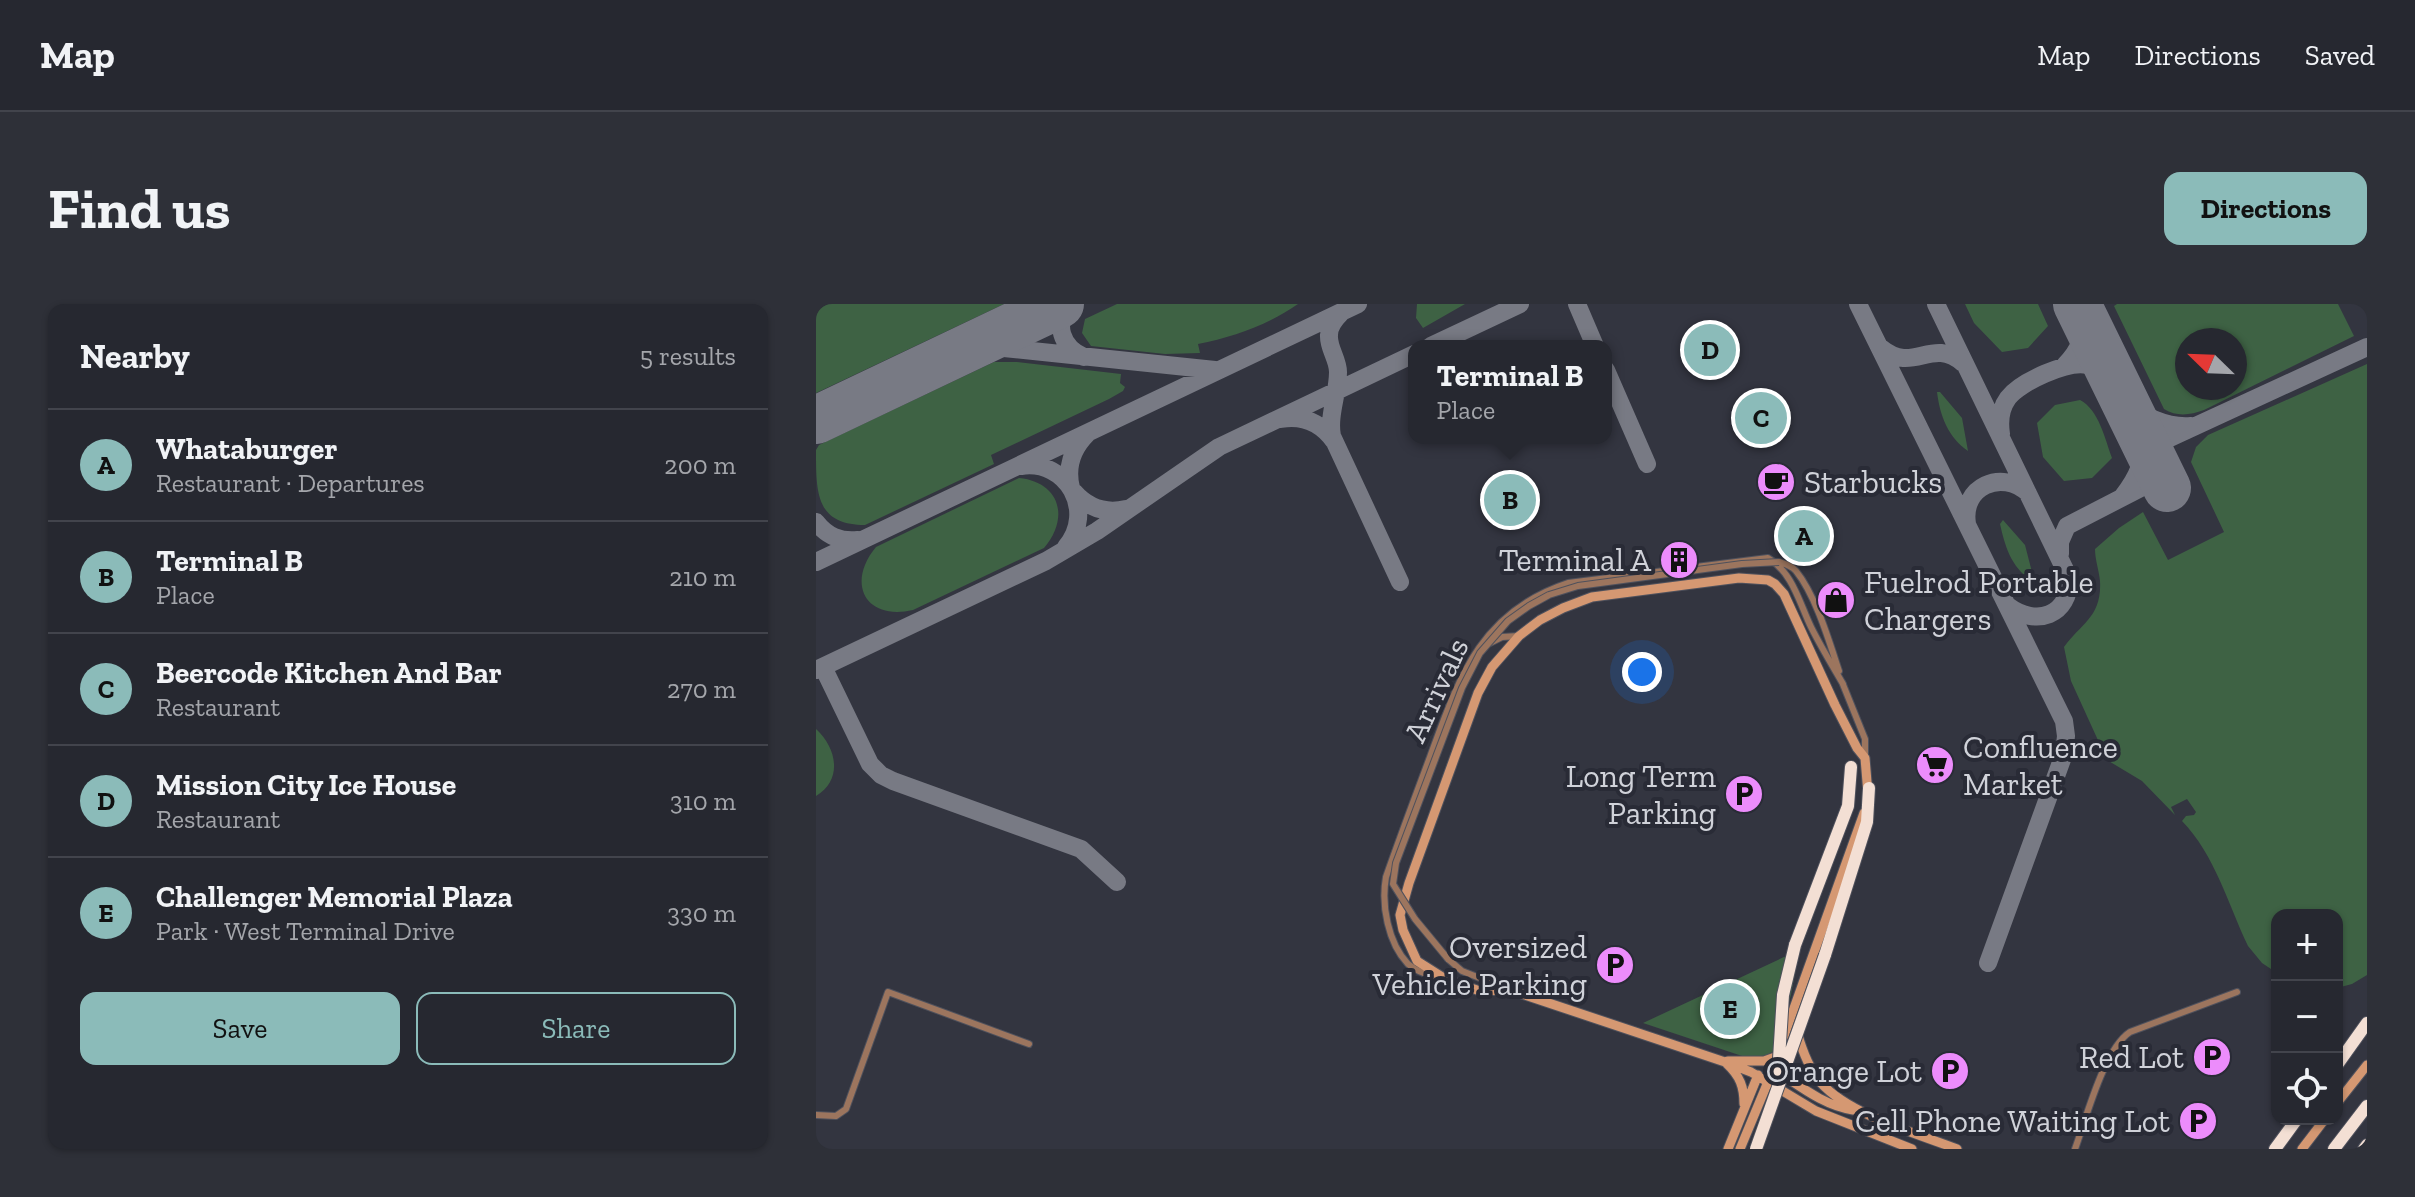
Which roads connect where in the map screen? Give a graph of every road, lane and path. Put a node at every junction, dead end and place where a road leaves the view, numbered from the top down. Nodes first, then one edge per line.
1 (1519, 636) junction
2 (1470, 659) junction
3 (1843, 684) junction
4 (1865, 758) junction
5 (1851, 767) dead end
6 (1869, 788) junction
7 (1447, 980) junction
8 (1510, 990) junction
9 (2237, 992) dead end
10 (1794, 1005) junction
11 (2367, 1023) edge
12 (1029, 1044) dead end
13 (1778, 1056) junction
14 (2343, 1057) edge
15 (1725, 1062) junction
16 (2367, 1065) edge
17 (1774, 1069) junction
18 (1758, 1075) junction
19 (1772, 1088) junction
20 (2343, 1095) edge
21 (1807, 1105) junction
22 (2367, 1106) edge
23 (1744, 1109) junction
24 (1860, 1111) junction
25 (816, 1115) edge
26 (1755, 1116) junction
27 (2293, 1125) edge
28 (2320, 1125) edge
29 (1731, 1149) edge
30 (1740, 1149) edge
31 (1756, 1149) edge
32 (1912, 1149) edge
33 (1957, 1149) edge
34 (2075, 1149) edge
35 (2275, 1149) edge
36 (2302, 1149) edge
37 (2334, 1149) edge

1 - 2 street
1 - 4 main road
1 - 7 main road
2 - 3 street, Arrivals
2 - 7 street, Arrivals
3 - 4 street
3 - 8 street, bridge
4 - 6 main road
5 - 19 highway, bridge
6 - 10 main road
6 - 19 highway, bridge
7 - 8 main road
8 - 15 main road
9 - 34 street
10 - 13 main road
10 - 24 main road
11 - 14 highway
12 - 25 street
13 - 15 main road
13 - 17 main road
15 - 18 main road
15 - 23 main road
16 - 20 main road
17 - 18 main road
17 - 19 main road
17 - 24 main road
18 - 19 main road
18 - 23 main road
19 - 21 main road
19 - 26 main road
19 - 31 highway, bridge
21 - 26 main road
21 - 32 main road
22 - 37 highway
23 - 29 main road
24 - 33 main road
26 - 30 main road
27 - 35 highway
28 - 36 main road

